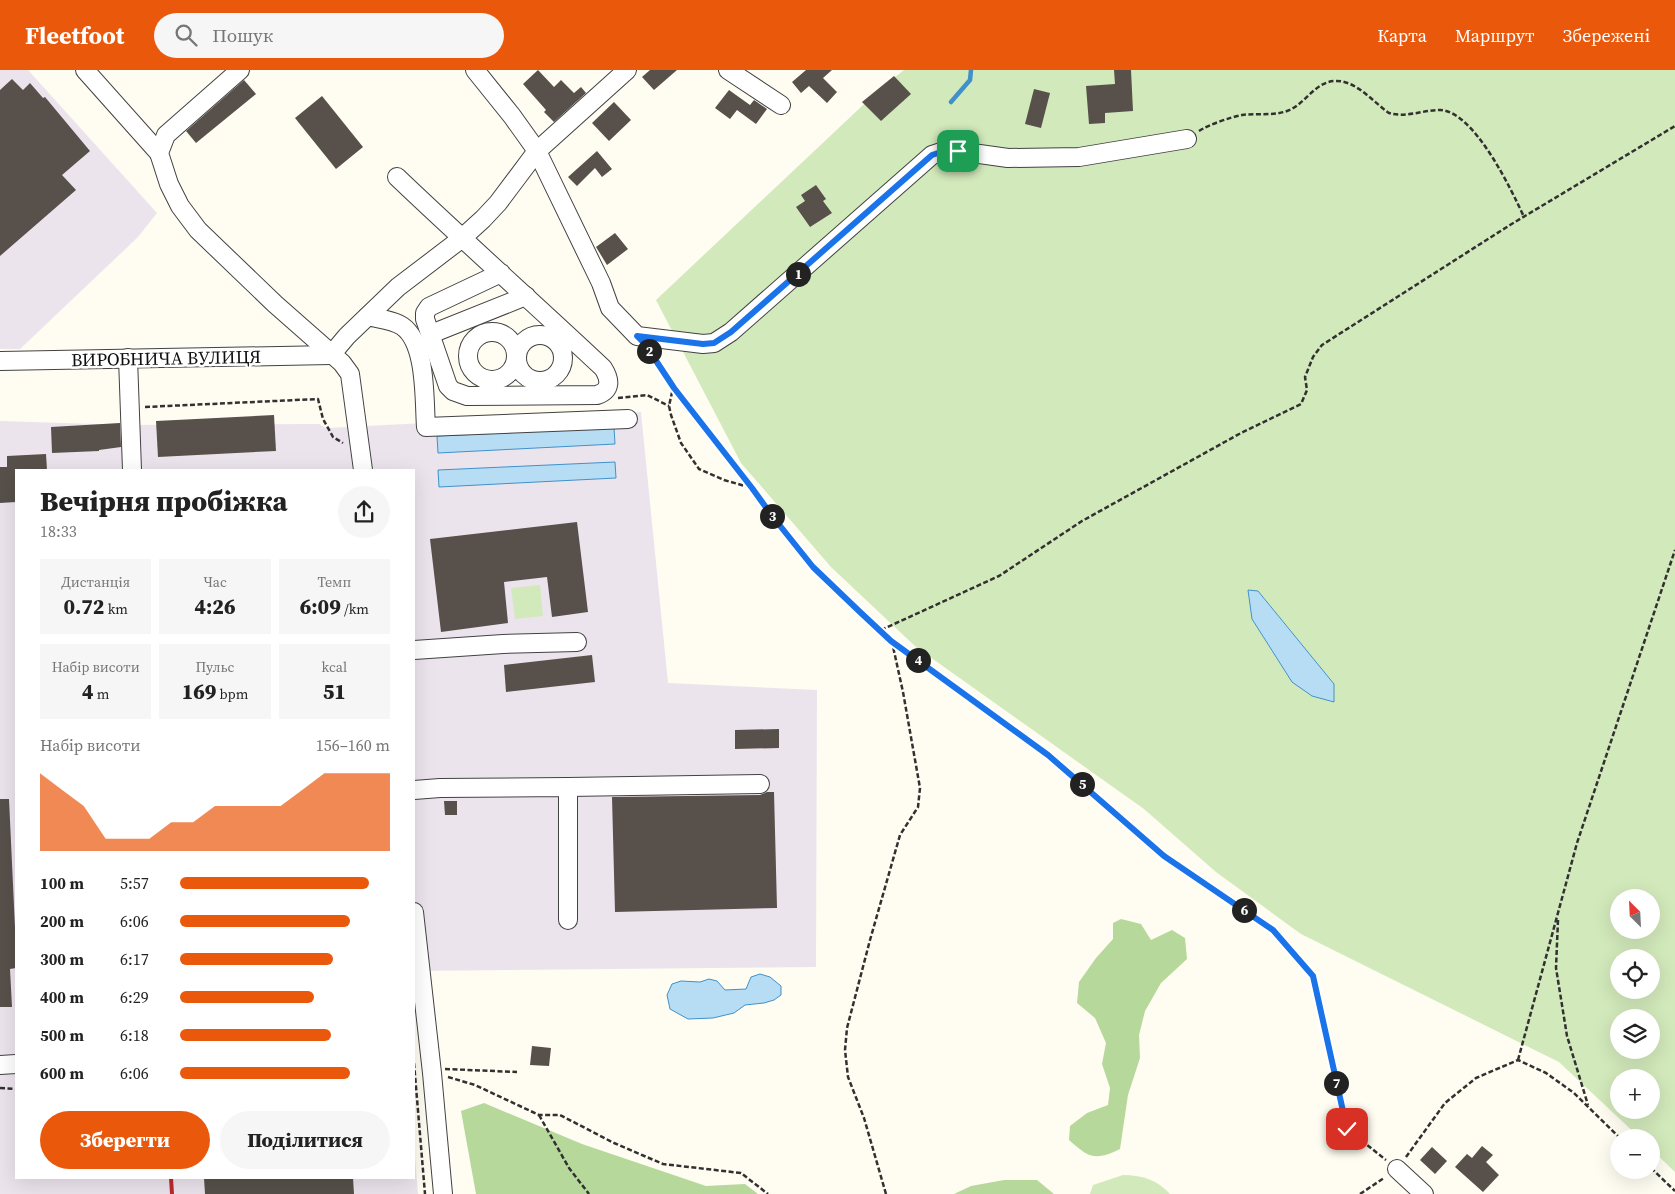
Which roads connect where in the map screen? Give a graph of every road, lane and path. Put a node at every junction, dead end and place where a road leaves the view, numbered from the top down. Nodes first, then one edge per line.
1 (85, 70) edge
2 (240, 70) edge
3 (475, 70) edge
4 (627, 70) edge
5 (728, 70) edge
6 (781, 105) dead end
7 (1675, 126) edge
8 (1187, 139) joint
9 (537, 151) junction
10 (159, 153) junction
11 (397, 177) dead end
12 (1524, 216) junction
13 (461, 239) junction
14 (501, 273) junction
15 (526, 296) junction
16 (368, 316) junction
17 (431, 334) junction
18 (637, 336) junction
19 (331, 355) junction
20 (468, 356) junction
21 (128, 358) junction
22 (0, 361) edge
23 (440, 361) junction
24 (674, 388) junction
25 (602, 393) junction
26 (669, 406) junction
27 (130, 408) junction
28 (628, 419) dead end
29 (343, 443) dead end
30 (132, 469) edge
31 (363, 469) edge
32 (752, 488) junction
33 (1675, 550) edge
34 (880, 630) junction
35 (891, 641) junction
36 (577, 642) dead end
37 (415, 650) edge
38 (760, 784) dead end
39 (568, 787) junction
40 (415, 790) edge
41 (1558, 913) junction
42 (568, 920) dead end
43 (415, 935) edge
44 (417, 982) edge
45 (421, 1042) edge
46 (1518, 1060) junction
47 (15, 1064) edge
48 (0, 1065) edge
49 (432, 1070) junction
50 (517, 1072) dead end
51 (0, 1088) edge
52 (15, 1089) edge
53 (415, 1089) edge
54 (1588, 1107) junction
55 (539, 1115) junction
56 (1611, 1129) edge
57 (1397, 1169) junction
58 (1660, 1177) edge
59 (1675, 1191) edge
60 (425, 1194) edge
61 (443, 1194) edge
62 (589, 1194) edge
63 (768, 1194) edge
64 (886, 1194) edge
65 (1360, 1194) edge
66 (1424, 1194) edge

1 - 10 street
2 - 10 street
3 - 9 street
4 - 9 street
5 - 6 street
7 - 12 path
8 - 12 path
8 - 18 street
9 - 13 street
9 - 18 street
10 - 19 street
11 - 13 street
12 - 34 path
13 - 14 street
13 - 16 street
14 - 15 street
14 - 17 street
15 - 17 street
15 - 25 street
16 - 19 street
16 - 28 street
17 - 23 street
18 - 24 path
19 - 21 street, ВИРОБНИЧА ВУЛИЦЯ
19 - 31 street
20 - 20 street
20 - 23 street
21 - 22 street, ВИРОБНИЧА ВУЛИЦЯ
21 - 27 street
23 - 25 street
24 - 26 path
24 - 32 path
25 - 26 path
26 - 32 path
27 - 29 path
27 - 30 street
32 - 34 path
33 - 41 path
34 - 35 path
35 - 57 path
35 - 64 path
36 - 37 street
38 - 39 street
39 - 40 street
39 - 42 street
41 - 46 path
41 - 54 path
43 - 44 street
44 - 45 street
45 - 49 street
46 - 54 path
46 - 57 path
47 - 48 street
49 - 50 path
49 - 55 path
49 - 61 street
51 - 52 path
53 - 60 path
54 - 56 path
55 - 62 path
55 - 63 path
57 - 65 path
57 - 66 street
58 - 59 path

